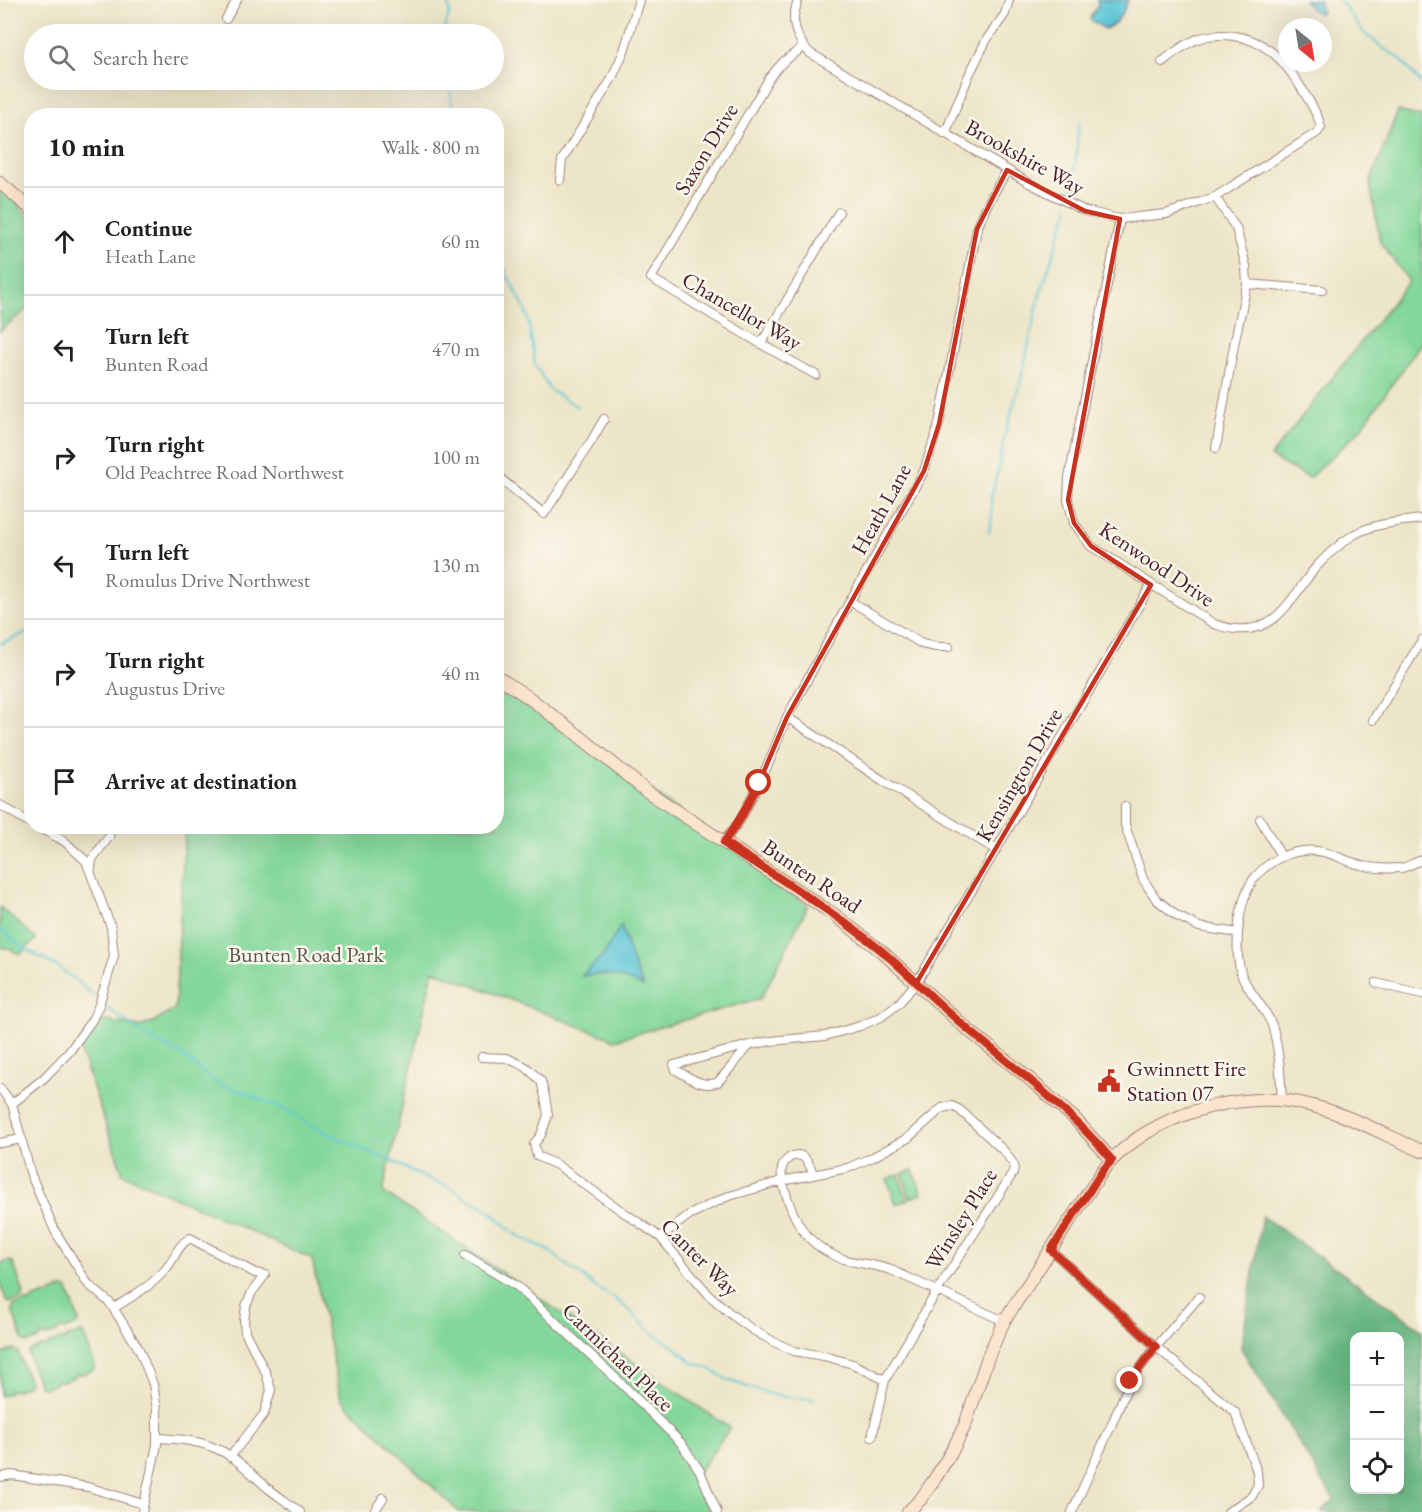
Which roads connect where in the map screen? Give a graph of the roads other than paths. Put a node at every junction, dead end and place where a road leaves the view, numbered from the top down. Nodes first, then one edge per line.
1 (237, 0) edge
2 (639, 0) edge
3 (798, 0) edge
4 (1009, 0) edge
5 (226, 19) dead end
6 (803, 47) junction
7 (1162, 62) dead end
8 (945, 134) junction
9 (1007, 170) junction
10 (560, 180) dead end
11 (0, 183) edge
12 (1215, 197) junction
13 (24, 203) edge
14 (839, 212) dead end
15 (1120, 219) junction
16 (651, 278) joint
17 (1247, 284) junction
18 (1322, 290) dead end
19 (761, 344) junction
20 (816, 375) dead end
21 (604, 419) dead end
22 (1216, 448) dead end
23 (504, 482) edge
24 (1422, 519) edge
25 (1151, 585) junction
26 (850, 601) junction
27 (1422, 640) edge
28 (950, 647) dead end
29 (504, 681) edge
30 (787, 717) junction
31 (1373, 720) dead end
32 (0, 805) edge
33 (1125, 806) dead end
34 (24, 819) edge
35 (1260, 819) dead end
36 (50, 834) edge
37 (110, 834) edge
38 (724, 842) junction
39 (996, 850) junction
40 (1281, 856) junction
41 (1422, 860) edge
42 (90, 875) junction
43 (1238, 933) junction
44 (916, 982) junction
45 (1376, 983) dead end
46 (1422, 994) edge
47 (750, 1045) junction
48 (482, 1057) dead end
49 (0, 1089) edge
50 (1282, 1100) junction
51 (12, 1104) junction
52 (22, 1139) junction
53 (0, 1143) edge
54 (1422, 1151) edge
55 (1112, 1160) junction
56 (813, 1175) junction
57 (782, 1181) junction
58 (660, 1237) junction
59 (1051, 1250) junction
60 (465, 1255) dead end
61 (937, 1291) junction
62 (1199, 1297) dead end
63 (114, 1308) junction
64 (1004, 1321) junction
65 (1156, 1347) junction
66 (885, 1380) junction
67 (872, 1437) dead end
68 (157, 1438) junction
69 (230, 1457) junction
70 (0, 1477) edge
71 (383, 1498) dead end
72 (143, 1508) edge
73 (300, 1512) edge
74 (374, 1512) edge
75 (717, 1512) edge
76 (908, 1512) edge
77 (1072, 1512) edge
78 (1228, 1512) edge

1 - 5 street
2 - 10 street
3 - 6 street
4 - 8 street
6 - 8 street, Brookshire Way
6 - 16 street, Saxon Drive
7 - 12 street, Brookshire Way
8 - 9 street, Brookshire Way
9 - 15 street, Brookshire Way
9 - 26 street, Heath Lane
11 - 13 street
12 - 15 street, Brookshire Way
12 - 17 street
14 - 19 street
15 - 25 street, Kenwood Drive
16 - 19 street, Chancellor Way
17 - 18 street
17 - 22 street
19 - 20 street, Chancellor Way
21 - 23 street
24 - 25 street, Kenwood Drive
25 - 39 street, Kensington Drive
26 - 28 street
26 - 30 street, Heath Lane
27 - 31 street
29 - 38 street, Bunten Road
30 - 38 street, Heath Lane
30 - 39 street
32 - 34 street
33 - 43 street
35 - 40 street
36 - 42 street
37 - 42 street
38 - 44 street, Bunten Road
39 - 44 street, Kensington Drive
40 - 41 street
40 - 43 street
42 - 51 street
43 - 50 street
44 - 47 street, Kensington Drive
44 - 55 street, Bunten Road
45 - 46 street
47 - 47 street, Kensington Drive
48 - 58 street, Canter Way
49 - 51 street
50 - 54 street
50 - 55 street
51 - 52 street
52 - 53 street
52 - 63 street
55 - 59 street
56 - 57 street, Winsley Place
56 - 57 street
56 - 61 street, Winsley Place
57 - 58 street, Winsley Place
57 - 61 street
58 - 66 street, Canter Way
59 - 64 street
59 - 65 street
60 - 75 street, Carmichael Place
61 - 64 street
61 - 66 street, Winsley Place
62 - 65 street
63 - 68 street
63 - 69 street
64 - 76 street
65 - 77 street
65 - 78 street
66 - 67 street, Winsley Place
68 - 69 street
68 - 72 street
69 - 73 street
70 - 72 street
71 - 74 street

